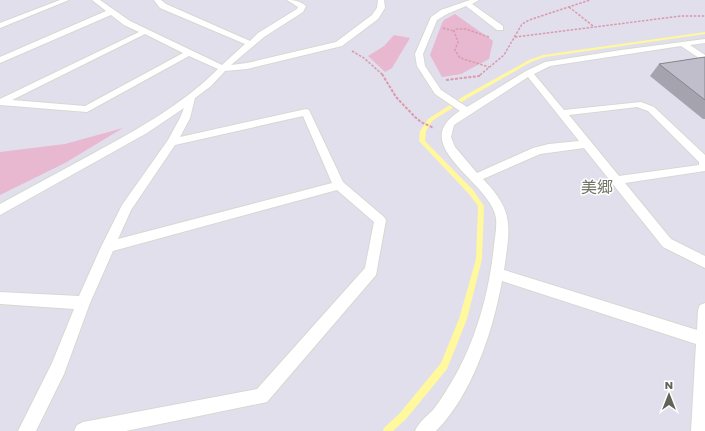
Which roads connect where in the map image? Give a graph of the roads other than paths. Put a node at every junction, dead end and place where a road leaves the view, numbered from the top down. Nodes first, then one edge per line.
1 (66, 0) edge
2 (95, 0) edge
3 (157, 0) edge
4 (290, 0) edge
5 (381, 0) edge
6 (476, 0) edge
7 (306, 3) edge
8 (467, 4) junction
9 (111, 12) junction
10 (0, 26) edge
11 (500, 28) dead end
12 (144, 32) junction
13 (705, 41) edge
14 (251, 44) junction
15 (683, 44) junction
16 (188, 53) junction
17 (705, 59) edge
18 (0, 60) edge
19 (224, 69) junction
20 (529, 72) junction
21 (191, 99) junction
22 (1, 102) edge
23 (466, 112) junction
24 (563, 113) junction
25 (172, 142) junction
26 (588, 144) junction
27 (476, 178) junction
28 (617, 180) junction
29 (339, 185) junction
30 (0, 210) edge
31 (107, 247) junction
32 (705, 262) edge
33 (498, 274) junction
34 (0, 298) edge
35 (83, 304) junction
36 (705, 310) edge
37 (703, 339) junction
38 (27, 431) edge
39 (83, 431) edge
40 (424, 431) edge
41 (700, 431) edge

1 - 10 street
2 - 9 street
3 - 14 street
4 - 7 street
5 - 19 street
6 - 8 street
7 - 14 street
8 - 11 street
8 - 23 street
9 - 12 street
9 - 18 street
12 - 16 street
12 - 22 street
13 - 15 street
14 - 19 street
15 - 17 street
15 - 20 street
16 - 19 street
16 - 22 street
19 - 21 street
20 - 23 street
20 - 24 street
21 - 25 street
21 - 30 street
23 - 27 street
24 - 26 street
24 - 28 street
25 - 29 street
25 - 31 street
26 - 27 street
26 - 28 street
27 - 33 street
28 - 32 street
29 - 31 street
29 - 39 street
31 - 35 street
33 - 37 street
33 - 40 street
34 - 35 street
35 - 38 street
36 - 37 street
37 - 41 street

